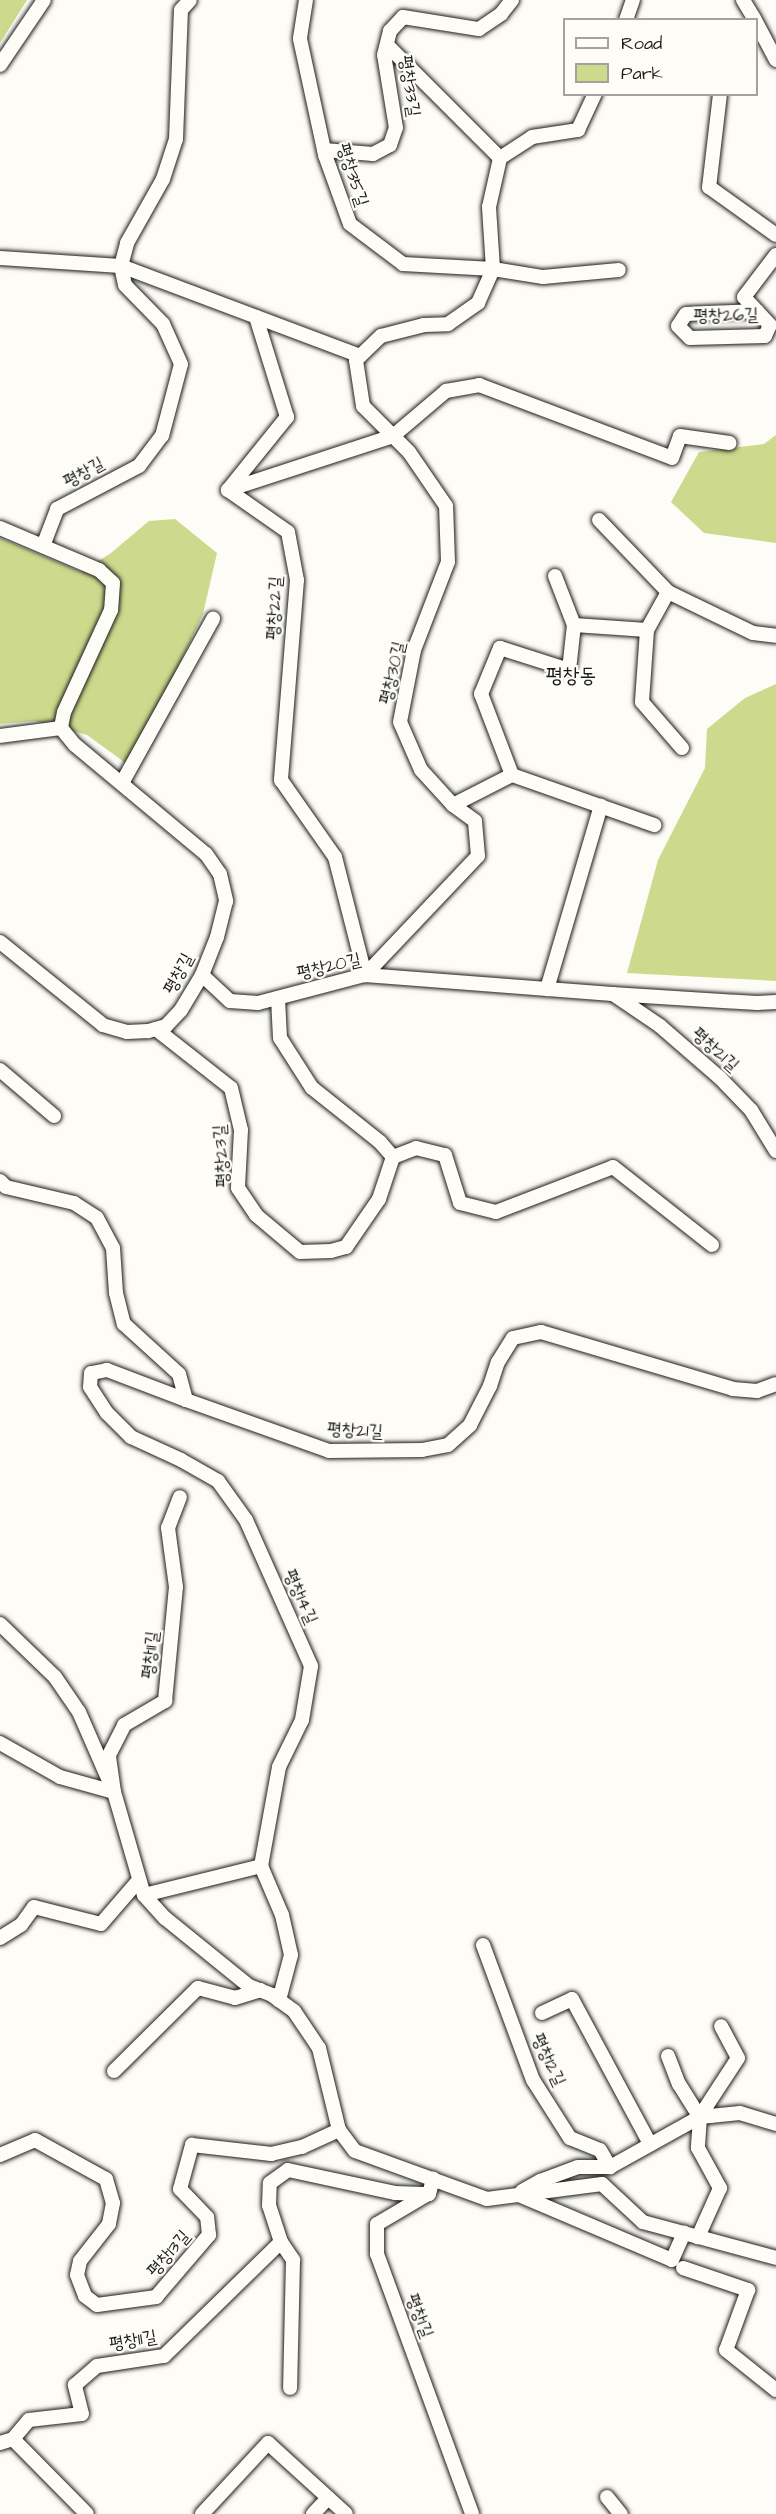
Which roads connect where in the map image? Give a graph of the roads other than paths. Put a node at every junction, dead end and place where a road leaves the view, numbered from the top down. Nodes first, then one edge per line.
1 (44, 0) edge
2 (190, 0) edge
3 (306, 0) edge
4 (512, 0) edge
5 (633, 0) edge
6 (743, 0) edge
7 (627, 18) edge
8 (754, 18) edge
9 (758, 25) edge
10 (387, 45) junction
11 (776, 60) edge
12 (0, 64) edge
13 (594, 96) edge
14 (720, 96) edge
15 (324, 150) junction
16 (500, 158) junction
17 (776, 235) edge
18 (776, 255) edge
19 (0, 258) edge
20 (121, 266) junction
21 (493, 269) junction
22 (619, 270) dead end
23 (758, 312) junction
24 (256, 317) junction
25 (360, 356) junction
26 (393, 436) junction
27 (730, 443) dead end
28 (228, 490) junction
29 (599, 520) dead end
30 (0, 528) edge
31 (43, 546) junction
32 (555, 576) dead end
33 (668, 592) junction
34 (213, 619) dead end
35 (574, 625) junction
36 (647, 630) junction
37 (776, 636) edge
38 (61, 728) junction
39 (0, 736) edge
40 (682, 748) dead end
41 (512, 775) junction
42 (122, 783) junction
43 (453, 805) junction
44 (601, 806) junction
45 (654, 825) dead end
46 (0, 942) edge
47 (202, 975) junction
48 (365, 975) junction
49 (547, 989) junction
50 (612, 994) junction
51 (278, 998) junction
52 (776, 1002) edge
53 (156, 1029) junction
54 (0, 1070) edge
55 (54, 1116) dead end
56 (776, 1151) edge
57 (393, 1157) junction
58 (0, 1182) edge
59 (712, 1245) dead end
60 (776, 1384) edge
61 (186, 1400) junction
62 (180, 1497) dead end
63 (0, 1624) edge
64 (0, 1743) edge
65 (114, 1792) junction
66 (261, 1866) junction
67 (139, 1881) junction
68 (144, 1895) junction
69 (0, 1938) edge
70 (483, 1946) dead end
71 (261, 1990) junction
72 (279, 2000) junction
73 (542, 2013) dead end
74 (721, 2025) dead end
75 (668, 2056) dead end
76 (114, 2072) dead end
77 (705, 2117) junction
78 (776, 2124) edge
79 (339, 2130) junction
80 (650, 2145) junction
81 (0, 2155) edge
82 (610, 2167) junction
83 (433, 2179) junction
84 (468, 2192) junction
85 (429, 2194) junction
86 (517, 2194) junction
87 (691, 2235) junction
88 (281, 2242) junction
89 (776, 2258) edge
90 (683, 2268) dead end
91 (290, 2388) dead end
92 (776, 2390) edge
93 (6, 2441) edge
94 (607, 2497) dead end
95 (328, 2498) junction
96 (87, 2514) edge
97 (202, 2514) edge
98 (313, 2514) edge
99 (346, 2514) edge
100 (472, 2514) edge
101 (621, 2514) edge

1 - 12 street
2 - 20 street
3 - 15 street, 평창35길
4 - 10 street, 평창33길
5 - 7 street
6 - 8 street
9 - 11 street
10 - 15 street, 평창33길
10 - 16 street
13 - 16 street
14 - 17 street
15 - 21 street, 평창35길
16 - 21 street
18 - 23 street, 평창26길
19 - 20 street
20 - 24 street
20 - 31 street, 평창길 / 평창길
21 - 22 street, 평창35길
21 - 25 street
23 - 23 street, 평창26길
24 - 25 street
24 - 28 street
25 - 26 street, 평창30길
26 - 27 street
26 - 28 street
26 - 43 street, 평창30길
28 - 48 street, 평창22길
29 - 33 street
30 - 31 street
31 - 38 street
32 - 35 street
33 - 36 street
33 - 37 street
34 - 42 street
35 - 36 street
35 - 41 street
36 - 40 street
38 - 39 street
38 - 42 street, 평창길 / 평창길
41 - 43 street
41 - 44 street
42 - 47 street, 평창길 / 평창길
43 - 48 street, 평창30길
44 - 45 street
44 - 49 street
46 - 53 street
47 - 51 street, 평창20길
47 - 53 street, 평창길 / 평창길
48 - 49 street, 평창20길
48 - 51 street, 평창20길
49 - 50 street, 평창20길
50 - 52 street, 평창20길
50 - 56 street, 평창21길
51 - 57 street
53 - 57 street, 평창23길
54 - 55 street
57 - 59 street
58 - 61 street
60 - 61 street, 평창21길
61 - 66 street, 평창14길
62 - 65 street, 평창11길
63 - 65 street, 평창11길
64 - 65 street
65 - 67 street, 평창11길
66 - 68 street
66 - 72 street
67 - 68 street, 평창11길
67 - 69 street
68 - 71 street, 평창11길
70 - 82 street, 평창12길
71 - 72 street, 평창11길
71 - 76 street
72 - 79 street, 평창11길
73 - 80 street, 평창12길
74 - 77 street
75 - 77 street
77 - 78 street
77 - 80 street
77 - 87 street
79 - 81 street, 평창13길
79 - 83 street, 평창11길
80 - 82 street
82 - 86 street
83 - 84 street, 평창11길
83 - 85 street
84 - 85 street, 평창1길
84 - 86 street, 평창11길
85 - 88 street
85 - 100 street, 평창1길
86 - 87 street, 평창11길
86 - 87 street
87 - 89 street, 평창11길
88 - 91 street
88 - 93 street, 평창11길
90 - 92 street
93 - 96 street
94 - 101 street
95 - 97 street
95 - 98 street
95 - 99 street

